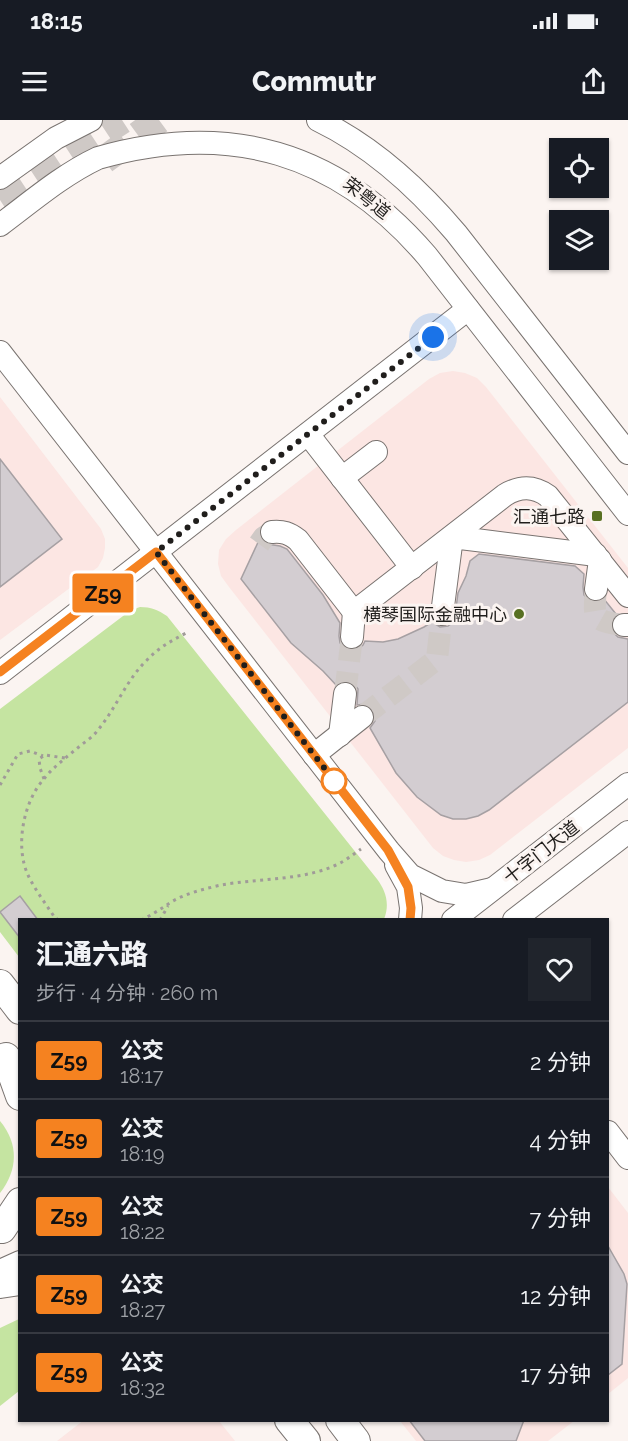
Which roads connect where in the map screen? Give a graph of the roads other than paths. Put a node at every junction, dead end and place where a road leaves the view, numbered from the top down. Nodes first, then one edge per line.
1 (91, 120) edge
2 (318, 120) edge
3 (0, 178) edge
4 (0, 225) edge
5 (468, 309) junction
6 (0, 352) edge
7 (308, 434) junction
8 (376, 452) dead end
9 (628, 453) edge
10 (342, 478) junction
11 (628, 514) edge
12 (272, 532) dead end
13 (452, 537) junction
14 (156, 552) junction
15 (598, 557) junction
16 (412, 567) junction
17 (596, 589) tunnel mouth
18 (628, 596) edge
19 (354, 612) junction
20 (442, 614) tunnel mouth
21 (352, 636) tunnel mouth
22 (0, 673) edge
23 (345, 694) tunnel mouth
24 (363, 717) tunnel mouth
25 (340, 735) junction
26 (314, 755) junction
27 (628, 786) edge
28 (628, 832) edge
29 (388, 850) junction
30 (492, 889) junction
31 (518, 917) edge
32 (410, 918) edge
33 (456, 918) edge
34 (0, 984) edge
35 (18, 1007) edge
36 (8, 1060) edge
37 (18, 1090) edge
38 (609, 1133) edge
39 (628, 1158) edge
40 (18, 1206) edge
41 (7, 1227) edge
42 (18, 1263) edge
43 (0, 1270) edge
44 (18, 1281) edge
45 (0, 1284) edge
46 (291, 1422) edge
47 (342, 1422) edge
48 (306, 1441) edge
49 (356, 1441) edge

1 - 3 street
2 - 9 street
4 - 5 street, 荣粤道
5 - 7 street
5 - 11 street, 荣粤道
6 - 14 street
7 - 10 street
7 - 14 street
8 - 10 street
10 - 16 street
12 - 19 street
13 - 15 street
13 - 15 street
13 - 16 street
13 - 20 street
14 - 22 street
14 - 26 street
15 - 17 street
15 - 18 street
16 - 19 street
19 - 21 street
23 - 25 street
24 - 25 street
25 - 26 street
26 - 29 street
27 - 30 street, 十字门大道
28 - 31 street, 十字门大道
29 - 30 street
29 - 32 street
30 - 33 street, 十字门大道
34 - 35 main road
36 - 37 main road
38 - 39 street
40 - 41 main road
42 - 43 street
44 - 45 main road
46 - 48 main road
47 - 49 main road

